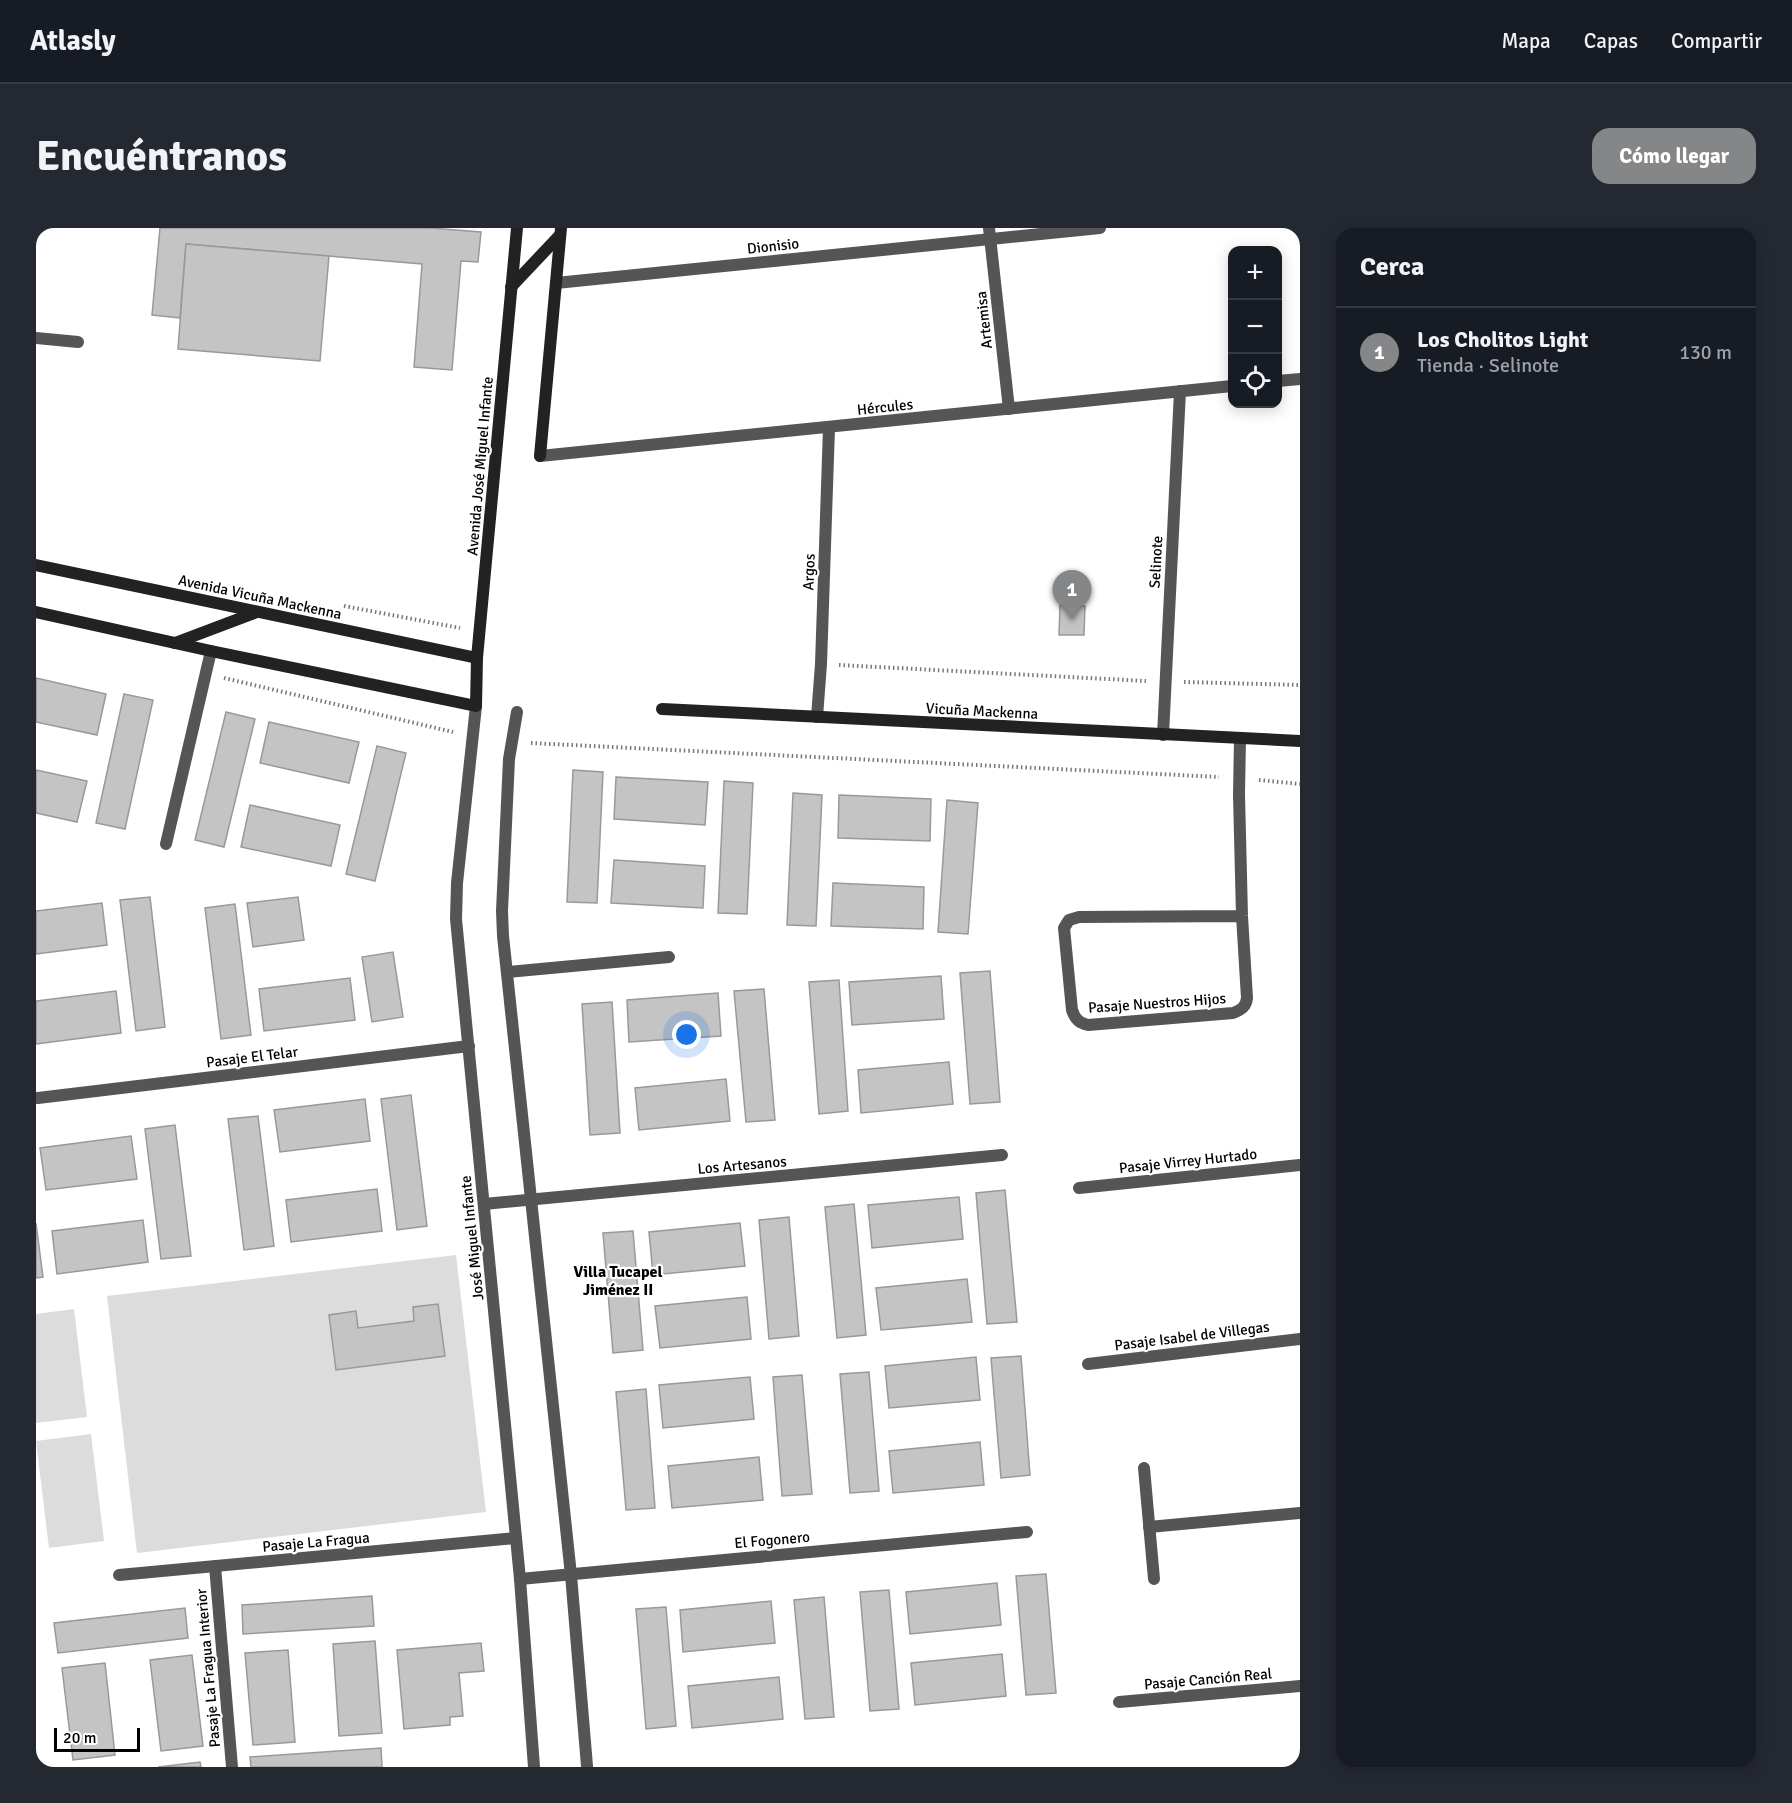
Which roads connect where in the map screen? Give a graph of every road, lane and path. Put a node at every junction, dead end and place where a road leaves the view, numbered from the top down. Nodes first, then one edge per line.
1 (517, 228) edge
2 (1100, 228) edge
3 (560, 231) edge
4 (990, 234) edge
5 (556, 283) junction
6 (511, 287) junction
7 (36, 338) edge
8 (78, 342) dead end
9 (1300, 379) edge
10 (1282, 381) edge
11 (1228, 386) edge
12 (1180, 391) junction
13 (1009, 409) junction
14 (829, 428) junction
15 (540, 456) joint
16 (36, 565) edge
17 (36, 612) edge
18 (258, 612) junction
19 (176, 643) junction
20 (211, 651) junction
21 (477, 658) junction
22 (821, 664) junction
23 (205, 673) junction
24 (1165, 682) junction
25 (1300, 685) edge
26 (476, 706) junction
27 (662, 709) dead end
28 (517, 712) dead end
29 (817, 717) junction
30 (1163, 735) junction
31 (472, 736) junction
32 (1240, 738) junction
33 (1300, 741) edge
34 (512, 742) junction
35 (1238, 778) junction
36 (1300, 784) edge
37 (166, 844) dead end
38 (1242, 915) junction
39 (669, 957) dead end
40 (507, 972) junction
41 (469, 1046) junction
42 (38, 1098) dead end
43 (1002, 1155) dead end
44 (1300, 1165) edge
45 (1079, 1188) dead end
46 (531, 1199) junction
47 (484, 1204) junction
48 (1300, 1339) edge
49 (1088, 1364) dead end
50 (1144, 1468) dead end
51 (1300, 1514) edge
52 (1149, 1527) junction
53 (1027, 1532) dead end
54 (516, 1538) junction
55 (215, 1566) junction
56 (119, 1575) dead end
57 (571, 1575) junction
58 (520, 1579) junction
59 (1154, 1579) dead end
60 (1300, 1686) edge
61 (1119, 1702) dead end
62 (587, 1766) edge
63 (232, 1767) edge
64 (534, 1767) edge

1 - 6 main road, Avenida José Miguel Infante
2 - 4 street, Dionisio
3 - 5 main road
3 - 6 main road
4 - 5 street, Dionisio
4 - 13 street, Artemisa
5 - 15 main road
6 - 21 main road, Avenida José Miguel Infante
7 - 8 street
9 - 10 street
11 - 12 street, Hércules
12 - 13 street, Hércules
12 - 24 street, Selinote
13 - 14 street, Hércules
14 - 15 street, Hércules
14 - 22 street, Argos
16 - 18 main road, Avenida Vicuña Mackenna
17 - 19 main road
18 - 19 main road
18 - 21 main road, Avenida Vicuña Mackenna
19 - 20 main road
20 - 23 street
20 - 26 main road
21 - 26 main road, Avenida José Miguel Infante
22 - 24 path
22 - 29 street, Argos
23 - 31 path
23 - 37 street
24 - 25 path
24 - 30 street, Selinote
26 - 31 street, José Miguel Infante
27 - 29 main road, Vicuña Mackenna
28 - 34 street
29 - 30 main road, Vicuña Mackenna
30 - 32 main road, Vicuña Mackenna
31 - 41 street, José Miguel Infante
32 - 33 main road, Vicuña Mackenna
32 - 35 street, Pasaje Nuestros Hijos
34 - 35 path
34 - 40 street
35 - 36 path
35 - 38 street, Pasaje Nuestros Hijos
38 - 38 street, Pasaje Nuestros Hijos
39 - 40 street
40 - 46 street
41 - 42 street, Pasaje El Telar
41 - 47 street, José Miguel Infante
43 - 46 street, Los Artesanos
44 - 45 street, Pasaje Virrey Hurtado
46 - 47 street, Los Artesanos
46 - 57 street
47 - 54 street, José Miguel Infante
48 - 49 street, Pasaje Isabel de Villegas
50 - 52 street
51 - 52 street
52 - 59 street
53 - 57 street, El Fogonero
54 - 55 street, Pasaje La Fragua
54 - 58 street, José Miguel Infante
55 - 56 street, Pasaje La Fragua
55 - 63 street, Pasaje La Fragua Interior
57 - 58 street, El Fogonero
57 - 62 street
58 - 64 street, José Miguel Infante
60 - 61 street, Pasaje Canción Real

